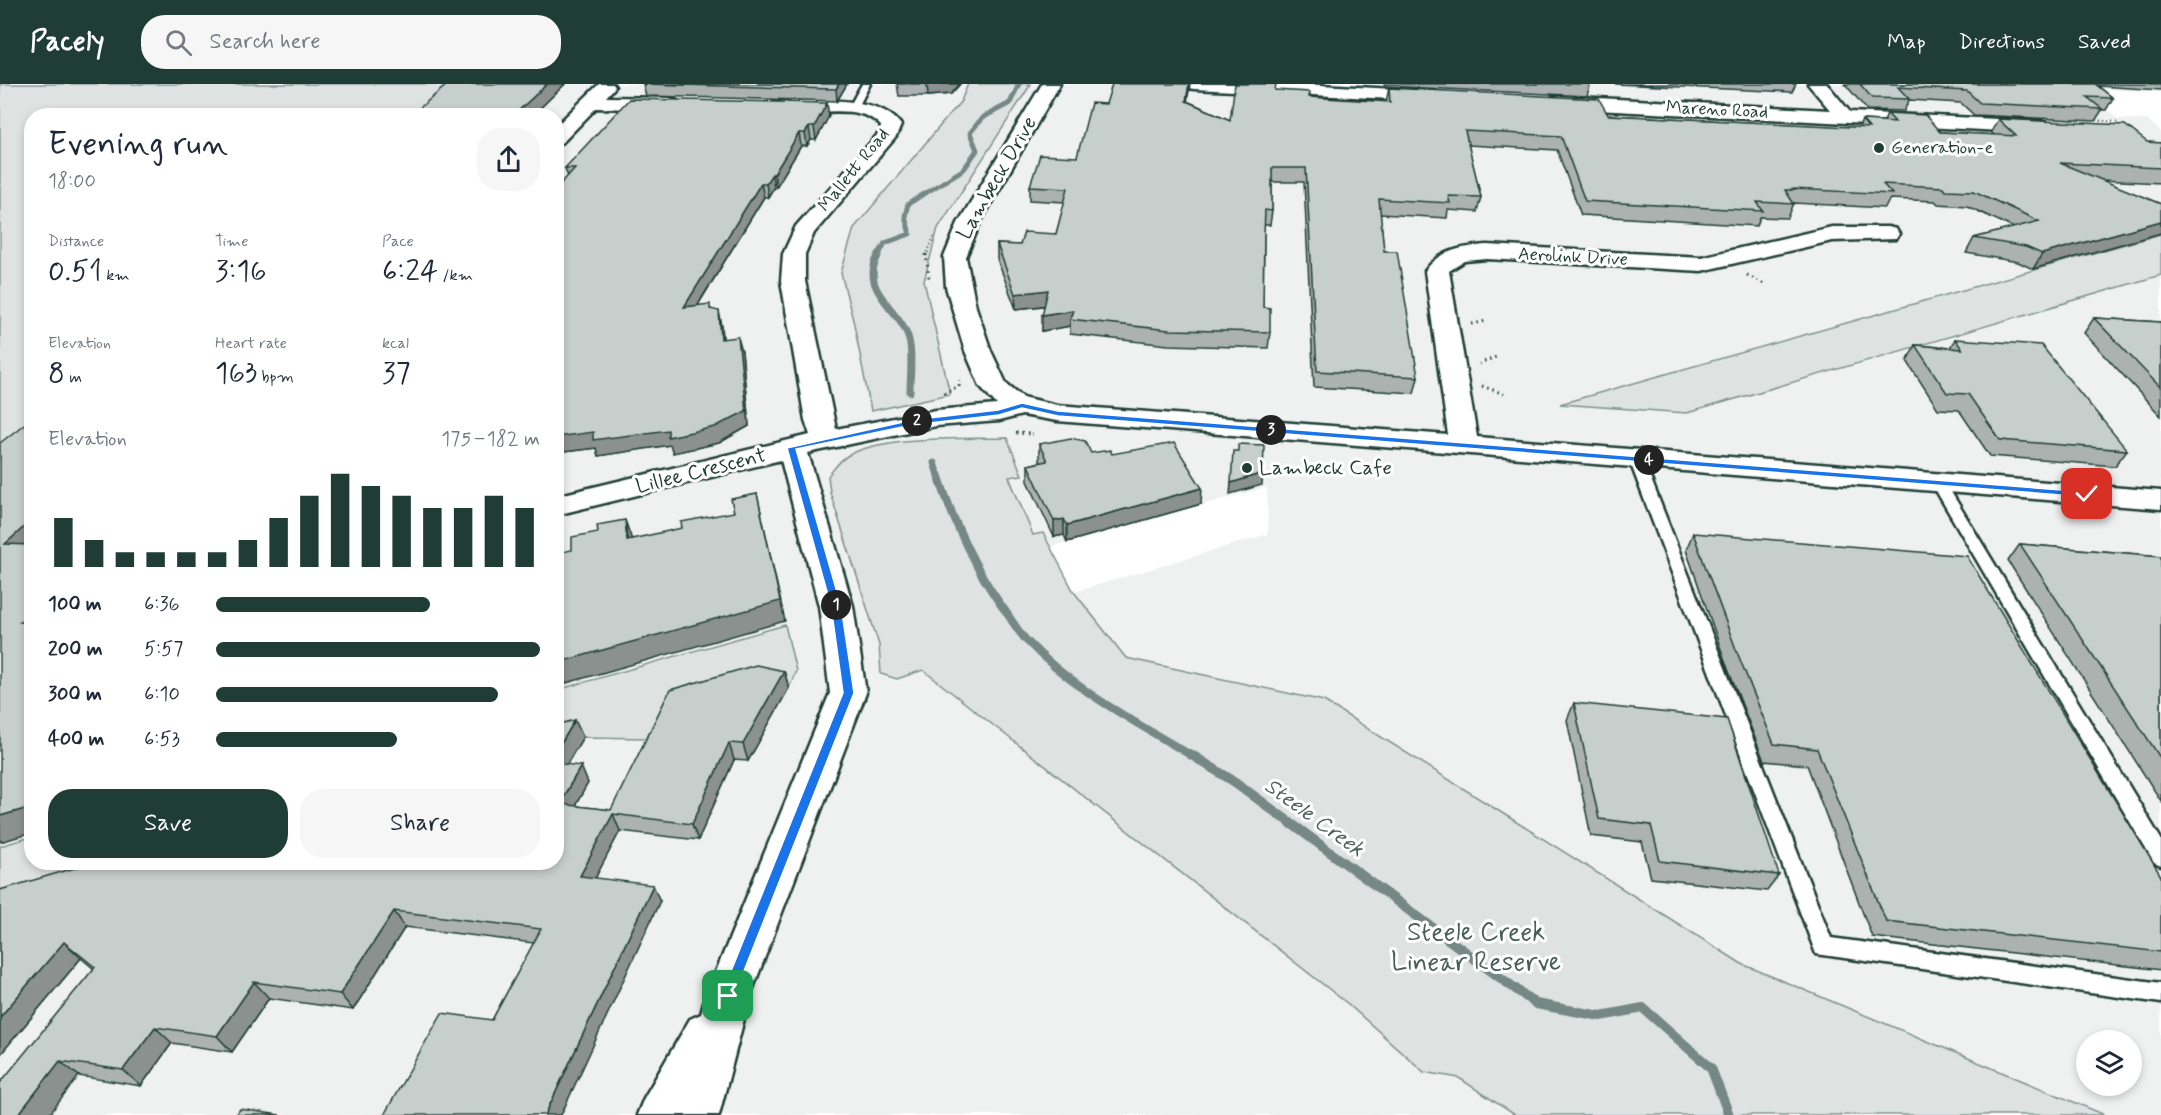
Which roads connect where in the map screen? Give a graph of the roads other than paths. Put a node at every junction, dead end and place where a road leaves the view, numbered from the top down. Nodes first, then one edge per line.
1 (609, 84) edge
2 (866, 84) edge
3 (1051, 84) edge
4 (1194, 84) edge
5 (1817, 84) edge
6 (1454, 97) edge
7 (1537, 101) edge
8 (591, 102) junction
9 (694, 105) edge
10 (763, 106) edge
11 (853, 109) junction
12 (1845, 117) junction
13 (2060, 128) edge
14 (564, 130) edge
15 (1888, 234) dead end
16 (1022, 406) junction
17 (809, 444) junction
18 (1464, 445) junction
19 (1636, 459) junction
20 (1938, 483) junction
21 (2161, 500) edge
22 (564, 504) edge
23 (2161, 857) edge
24 (2161, 993) edge
25 (728, 996) junction
26 (661, 1115) edge
27 (694, 1115) edge

1 - 8 street
2 - 11 lane
3 - 16 street, Lambeck Drive
4 - 6 street
5 - 12 street
7 - 12 street, Mareno Road
8 - 9 street
8 - 14 street
10 - 11 street, Mallett Road
11 - 17 street, Mallett Road
12 - 13 street, Mareno Road
15 - 18 street, Aerolink Drive
16 - 17 street, Lillee Crescent
16 - 18 street, Lambeck Drive
17 - 22 street, Lillee Crescent
17 - 25 street
18 - 19 street, Lambeck Drive
19 - 20 street, Lambeck Drive
19 - 24 lane
20 - 21 street, Lambeck Drive
20 - 23 lane
25 - 26 street
25 - 27 street

